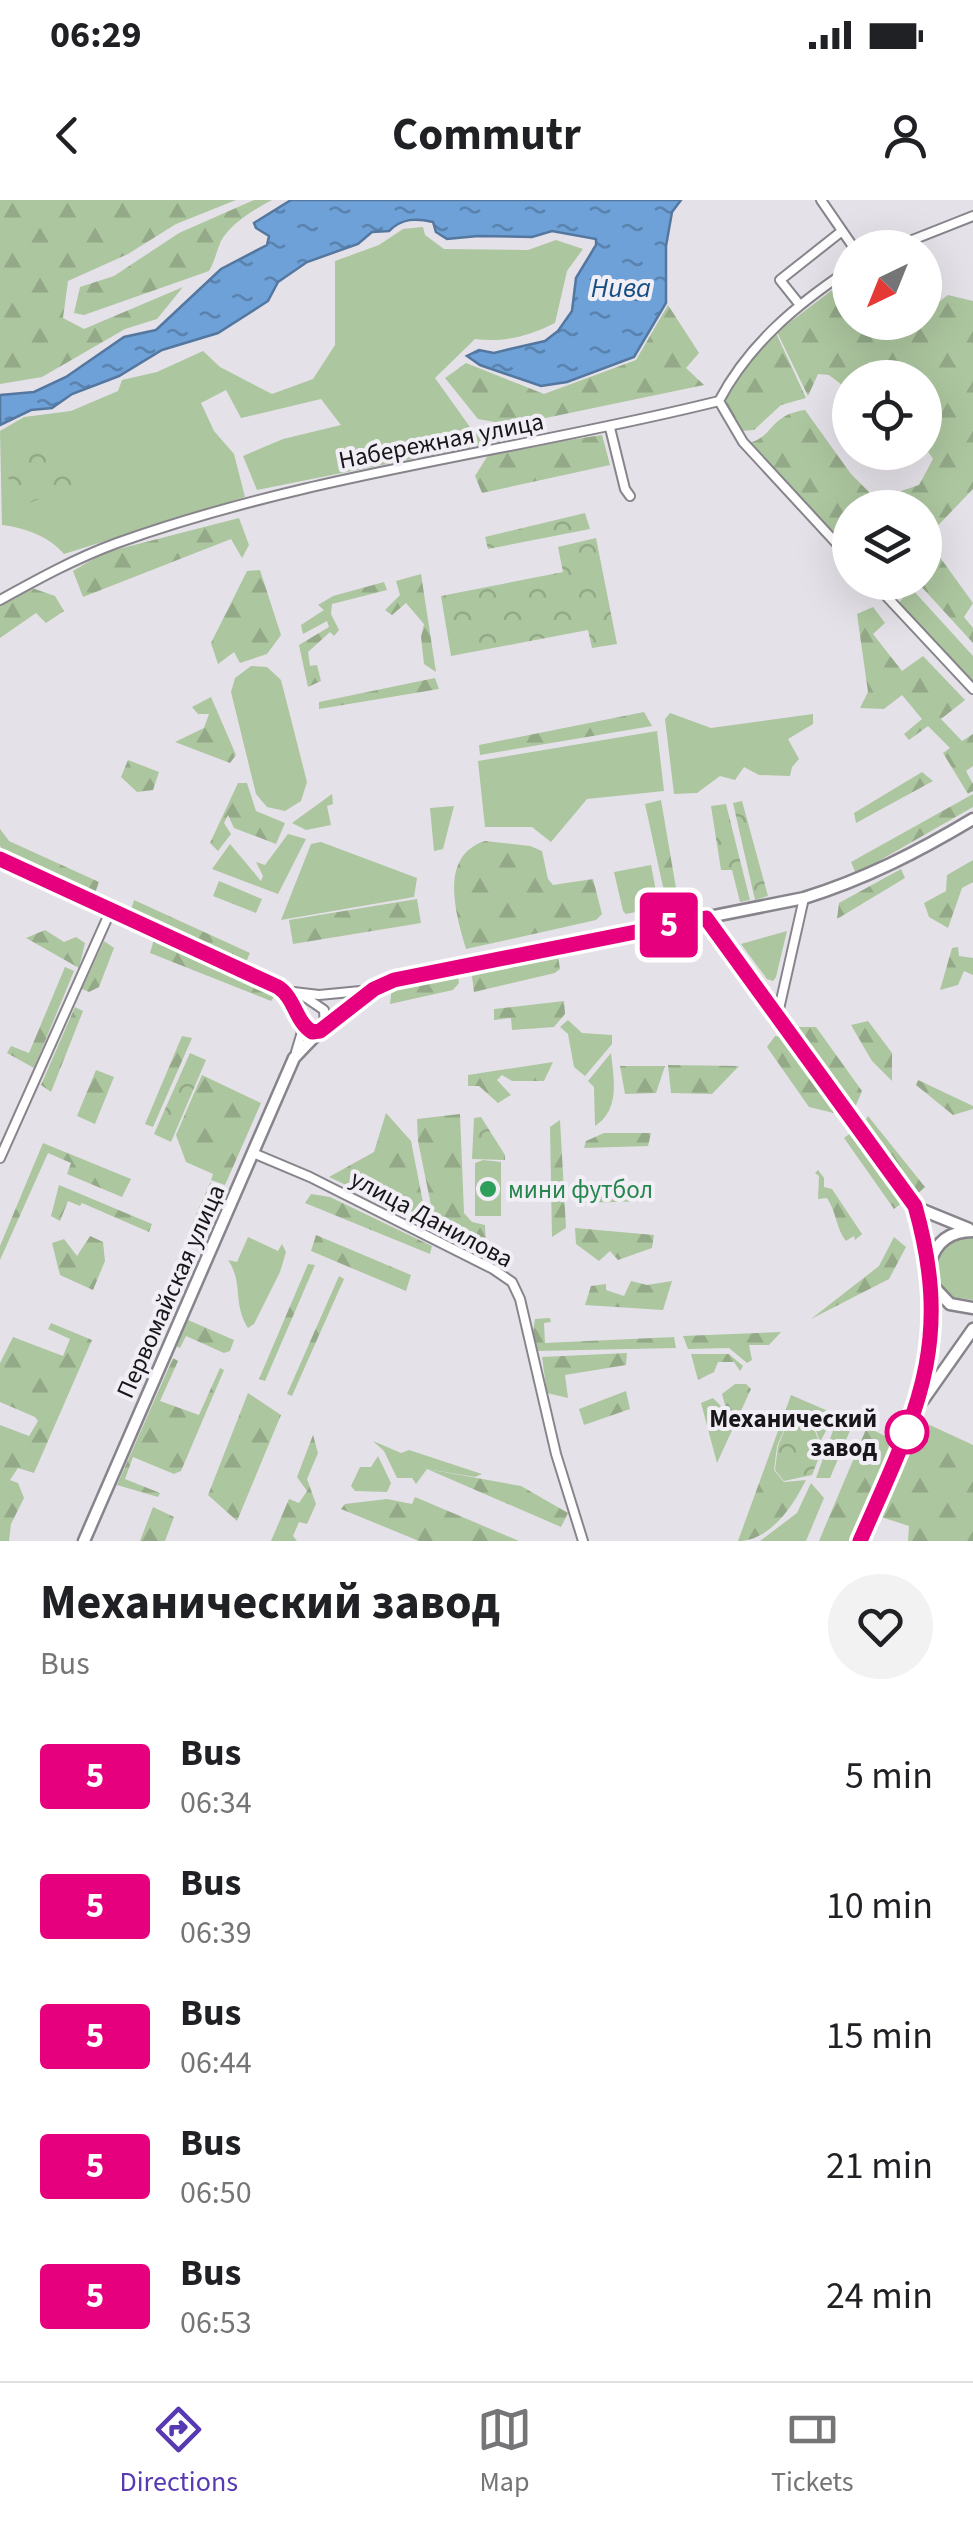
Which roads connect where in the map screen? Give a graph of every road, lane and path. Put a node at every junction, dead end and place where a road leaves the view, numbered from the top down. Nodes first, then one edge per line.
1 (821, 200) edge
2 (973, 216) edge
3 (841, 230) edge
4 (938, 230) edge
5 (832, 239) edge
6 (832, 281) edge
7 (800, 305) junction
8 (719, 401) junction
9 (610, 428) junction
10 (630, 496) dead end
11 (832, 538) edge
12 (0, 600) edge
13 (890, 600) edge
14 (973, 689) edge
15 (973, 819) edge
16 (0, 859) edge
17 (804, 898) junction
18 (110, 912) junction
19 (706, 918) junction
20 (374, 989) junction
21 (285, 991) junction
22 (296, 992) junction
23 (298, 1015) junction
24 (777, 1018) junction
25 (322, 1029) junction
26 (294, 1058) junction
27 (252, 1153) junction
28 (0, 1156) edge
29 (915, 1206) junction
30 (973, 1231) edge
31 (930, 1275) junction
32 (973, 1308) edge
33 (973, 1329) edge
34 (917, 1409) junction
35 (84, 1541) edge
36 (583, 1541) edge
37 (860, 1541) edge

1 - 3 street
2 - 4 street
5 - 7 street
6 - 7 street
7 - 8 street
8 - 9 street, Набережная улица
8 - 11 street
9 - 10 street
9 - 12 street, Набережная улица
13 - 14 street
15 - 17 main road, Первомайская улица
16 - 18 street
17 - 19 main road, Первомайская улица
17 - 24 street
18 - 21 street
18 - 28 street
19 - 20 main road, Первомайская улица
19 - 24 main road
20 - 22 street, Первомайская улица
20 - 25 main road, Первомайская улица
21 - 22 street, Первомайская улица
21 - 23 street
22 - 25 street
23 - 25 street
23 - 26 street, Первомайская улица
24 - 29 main road
25 - 26 main road, Первомайская улица
26 - 27 main road, Первомайская улица
27 - 35 main road, Первомайская улица
27 - 36 street, улица Данилова
29 - 30 main road
29 - 31 main road
30 - 31 main road
31 - 32 main road
31 - 34 main road
33 - 34 main road
34 - 37 main road

